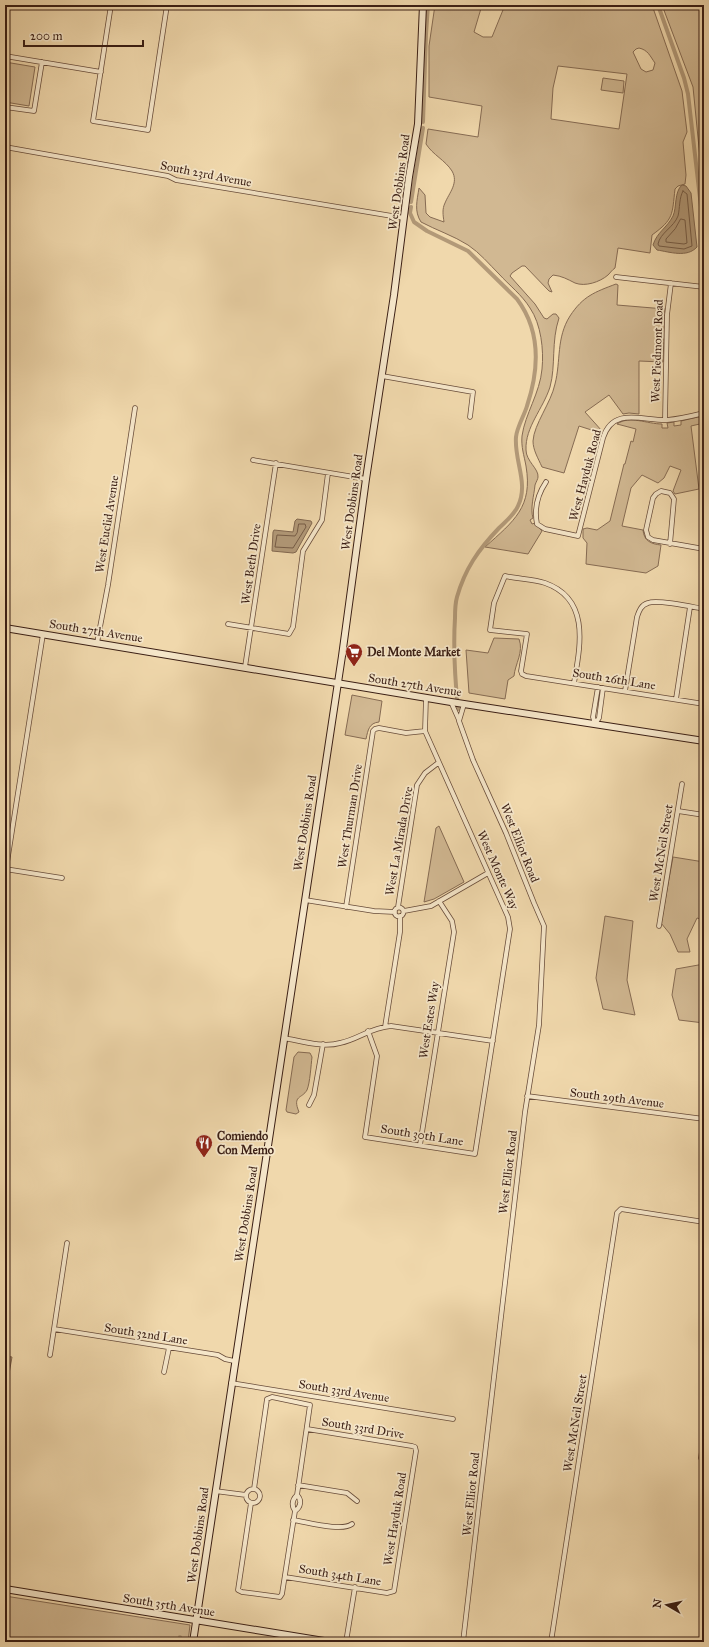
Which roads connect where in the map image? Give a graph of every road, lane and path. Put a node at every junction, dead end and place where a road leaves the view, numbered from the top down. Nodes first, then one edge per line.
1 (111, 5) edge
2 (167, 5) edge
3 (423, 5) edge
4 (5, 56) edge
5 (42, 62) junction
6 (101, 72) junction
7 (5, 107) edge
8 (5, 148) edge
9 (404, 218) junction
10 (616, 277) dead end
11 (671, 283) junction
12 (704, 287) edge
13 (382, 376) junction
14 (135, 408) dead end
15 (704, 414) edge
16 (470, 417) dead end
17 (665, 420) junction
18 (253, 460) dead end
19 (276, 464) junction
20 (328, 473) junction
21 (366, 479) junction
22 (546, 482) dead end
23 (670, 544) junction
24 (704, 549) edge
25 (690, 607) junction
26 (704, 609) edge
27 (228, 624) dead end
28 (5, 628) edge
29 (252, 628) junction
30 (43, 634) junction
31 (97, 643) junction
32 (245, 667) junction
33 (338, 683) junction
34 (574, 683) junction
35 (598, 687) junction
36 (603, 688) junction
37 (625, 691) junction
38 (426, 698) junction
39 (676, 699) junction
40 (458, 703) junction
41 (704, 704) edge
42 (460, 721) junction
43 (595, 724) junction
44 (425, 731) junction
45 (704, 741) edge
46 (438, 763) junction
47 (682, 784) dead end
48 (678, 811) junction
49 (704, 815) edge
50 (6, 869) edge
51 (488, 874) junction
52 (62, 878) dead end
53 (305, 900) junction
54 (440, 901) junction
55 (346, 907) junction
56 (398, 907) junction
57 (404, 911) junction
58 (395, 912) junction
59 (400, 916) junction
60 (659, 926) dead end
61 (385, 1027) junction
62 (368, 1031) junction
63 (437, 1032) junction
64 (284, 1038) junction
65 (493, 1041) junction
66 (323, 1044) junction
67 (527, 1096) junction
68 (309, 1105) dead end
69 (704, 1119) edge
70 (420, 1145) junction
71 (475, 1154) joint
72 (704, 1222) edge
73 (67, 1243) dead end
74 (54, 1329) junction
75 (169, 1348) junction
76 (50, 1355) dead end
77 (234, 1361) junction
78 (164, 1372) dead end
79 (231, 1383) junction
80 (453, 1419) dead end
81 (307, 1429) junction
82 (704, 1438) edge
83 (415, 1447) joint
84 (701, 1458) dead end
85 (298, 1486) junction
86 (254, 1489) junction
87 (215, 1491) junction
88 (246, 1495) junction
89 (297, 1495) junction
90 (357, 1501) dead end
91 (251, 1503) junction
92 (295, 1511) junction
93 (293, 1520) junction
94 (352, 1524) dead end
95 (285, 1577) junction
96 (355, 1588) junction
97 (5, 1589) edge
98 (392, 1592) joint
99 (196, 1620) junction
100 (193, 1642) edge
101 (330, 1642) edge
102 (346, 1642) edge
103 (463, 1642) edge
104 (551, 1642) edge

1 - 6 street
2 - 6 street
3 - 9 main road, West Dobbins Road
4 - 5 street
5 - 6 street
5 - 7 street
8 - 9 street, South 23rd Avenue
9 - 13 main road, West Dobbins Road
10 - 11 street
11 - 12 street
11 - 17 street, West Piedmont Road
13 - 16 street
13 - 21 main road, West Dobbins Road
14 - 31 street, West Euclid Avenue
15 - 17 street
17 - 22 street, West Hayduk Road
18 - 19 street
19 - 20 street
19 - 29 street, West Beth Drive
20 - 21 street
20 - 29 street
21 - 33 main road, West Dobbins Road
23 - 23 street
23 - 24 street
25 - 26 street
25 - 37 street
25 - 39 street
27 - 29 street
28 - 30 main road, South 27th Avenue
29 - 32 street, West Beth Drive
30 - 31 main road, South 27th Avenue
30 - 50 street
31 - 32 main road, South 27th Avenue
32 - 33 main road, South 27th Avenue
33 - 38 main road, South 27th Avenue
33 - 53 main road, West Dobbins Road
34 - 34 street, South 26th Lane
34 - 35 street, South 26th Lane
35 - 36 street, South 26th Lane
35 - 43 street
36 - 37 street, South 26th Lane
36 - 43 street
37 - 39 street, South 26th Lane
38 - 40 main road, South 27th Avenue
38 - 44 street, West Monte Way
39 - 41 street, South 26th Lane
40 - 42 street
40 - 42 street, West Elliot Road
40 - 43 main road, South 27th Avenue
42 - 67 street, West Elliot Road
43 - 45 main road, South 27th Avenue
44 - 46 street, West Monte Way
44 - 55 street, West Thurman Drive
46 - 51 street, West Monte Way
46 - 56 street, West La Mirada Drive
47 - 48 street, West McNeil Street
48 - 49 street
48 - 60 street, West McNeil Street
50 - 52 street
51 - 54 street
51 - 65 street, West Monte Way
53 - 55 street
53 - 64 main road, West Dobbins Road
54 - 57 street
54 - 63 street, West Estes Way
55 - 58 street
56 - 57 street
56 - 58 street
57 - 59 street
58 - 59 street
59 - 61 street
61 - 62 street
61 - 63 street
62 - 66 street
62 - 70 street, South 30th Lane
63 - 65 street
63 - 70 street, West Estes Way
64 - 66 street
64 - 77 main road, West Dobbins Road
65 - 71 street, West Monte Way
66 - 68 street
67 - 69 street, South 29th Avenue
67 - 103 street, West Elliot Road
70 - 71 street, South 30th Lane
72 - 104 street, West McNeil Street
73 - 74 street
74 - 75 street, South 32nd Lane
74 - 76 street
75 - 77 street, South 32nd Lane
75 - 78 street
77 - 79 main road, West Dobbins Road
79 - 80 street, South 33rd Avenue
79 - 87 main road, West Dobbins Road
81 - 83 street, South 33rd Drive
81 - 85 street
81 - 86 street, South 33rd Drive
82 - 84 street
83 - 98 street, West Hayduk Road
85 - 89 street
85 - 90 street
86 - 88 street
86 - 91 street
87 - 88 street
87 - 99 main road, West Dobbins Road
88 - 91 street
89 - 92 street
89 - 92 street
91 - 95 street
92 - 93 street
93 - 94 street
93 - 95 street
95 - 96 street, South 34th Lane
96 - 98 street, South 34th Lane
96 - 102 street
97 - 99 main road, South 35th Avenue
99 - 100 main road, West Dobbins Road
99 - 101 main road, South 35th Avenue

